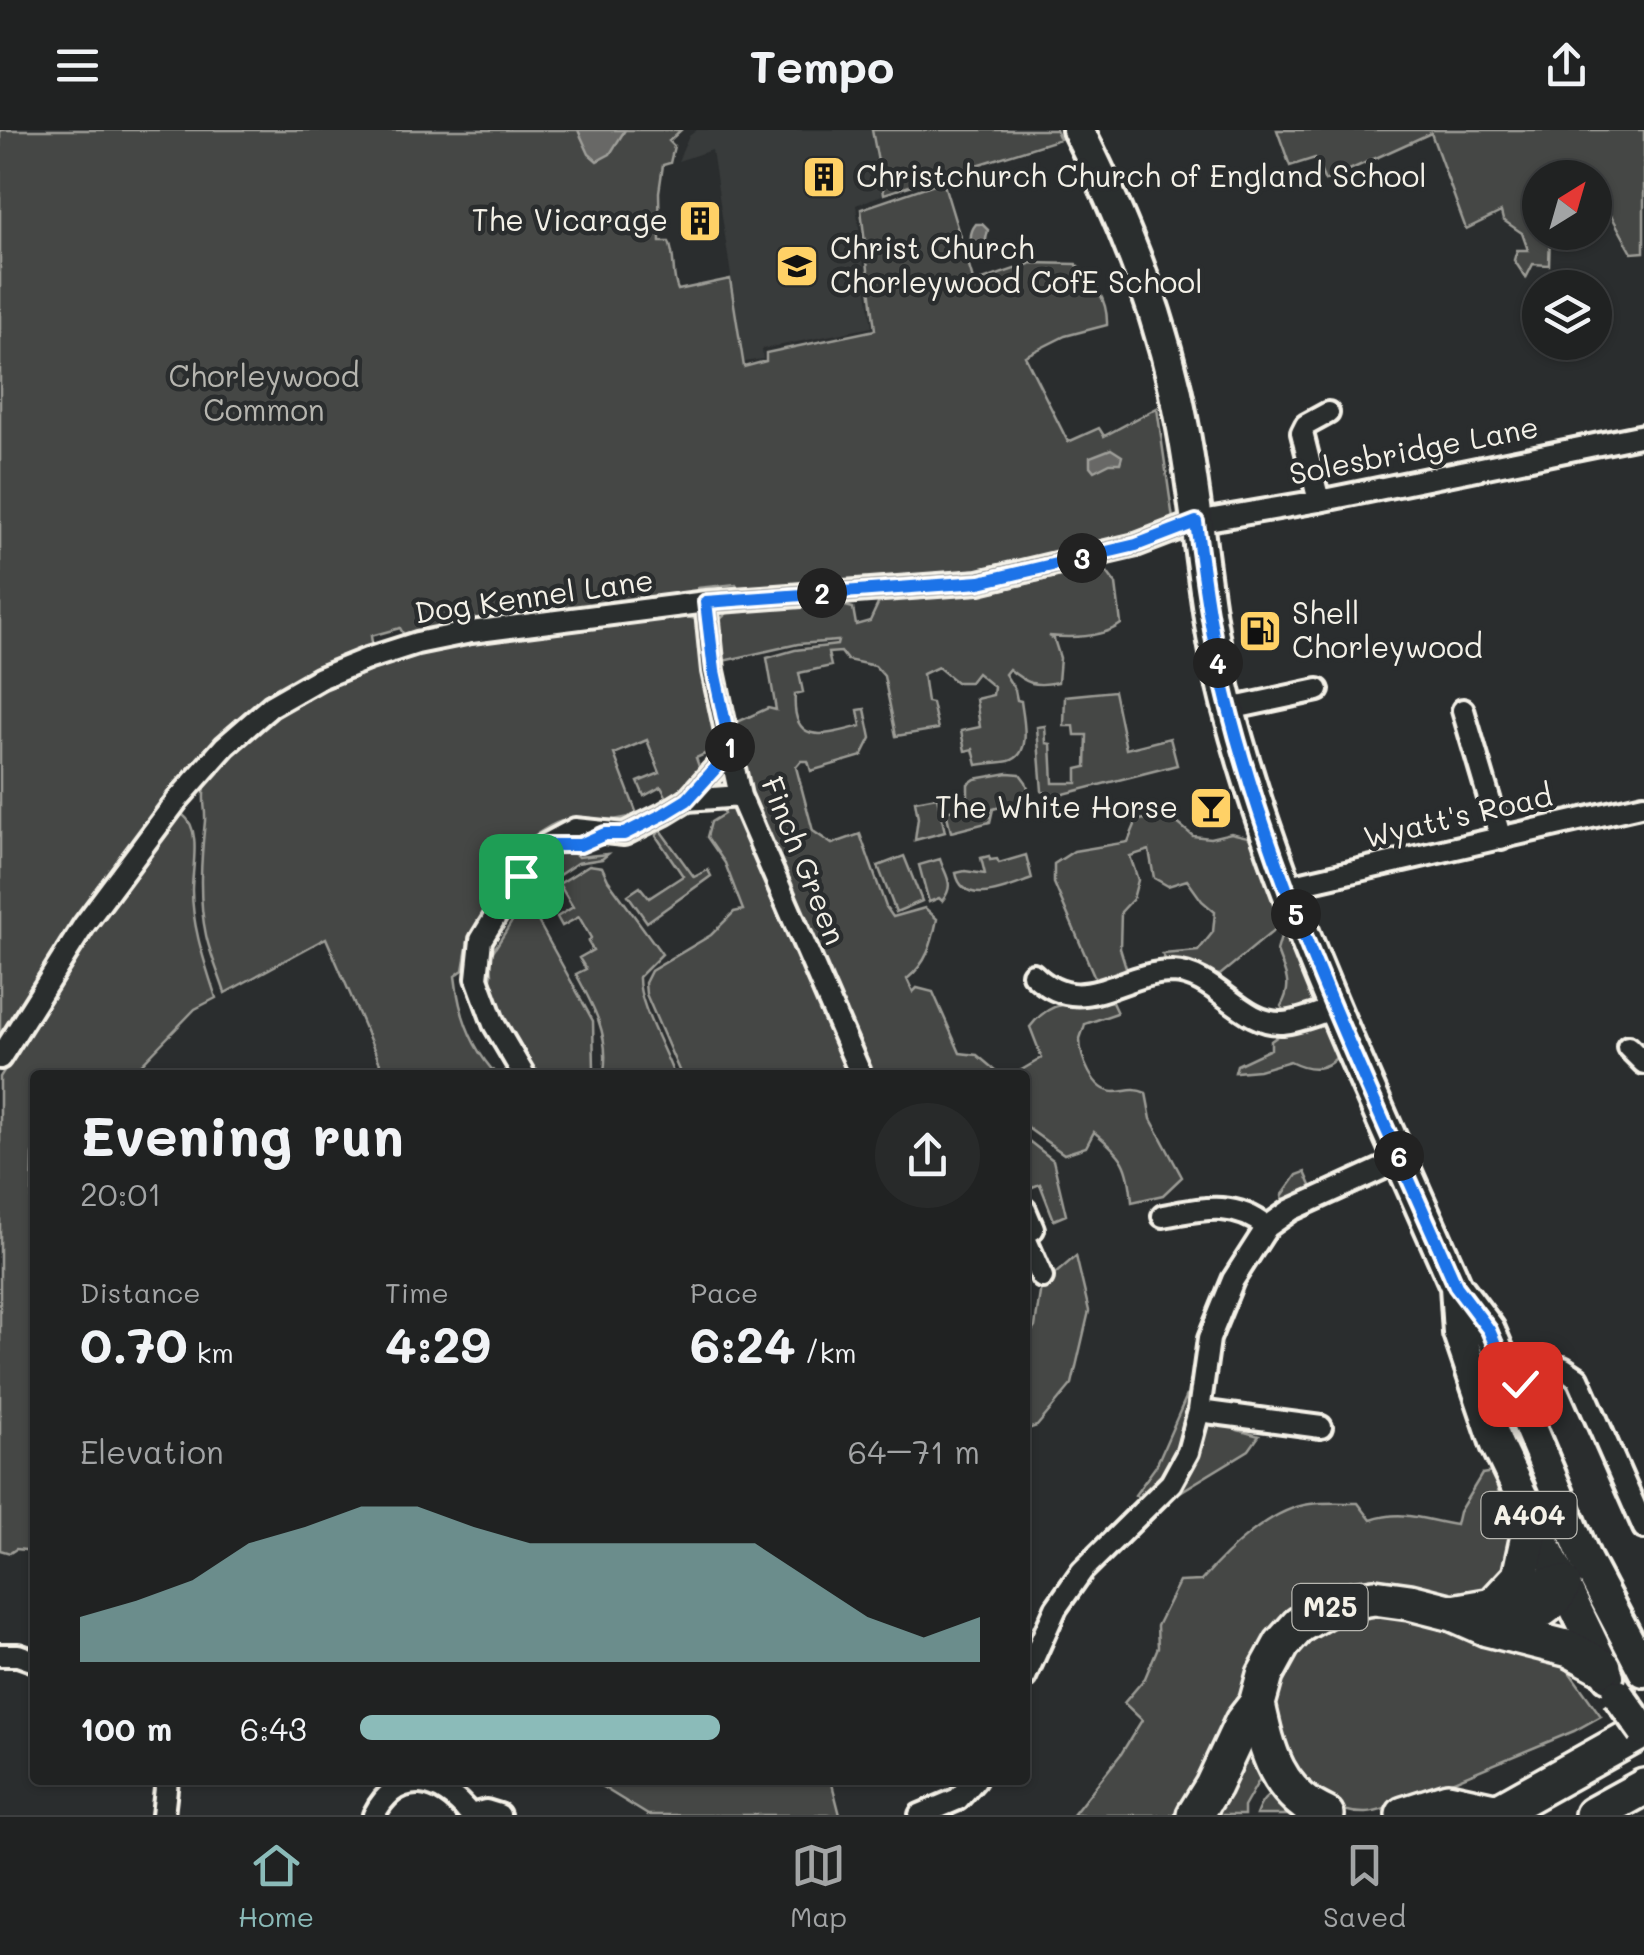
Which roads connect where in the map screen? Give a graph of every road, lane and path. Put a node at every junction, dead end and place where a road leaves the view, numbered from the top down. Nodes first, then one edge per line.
1 (1078, 130) edge
2 (1328, 413) dead end
3 (1644, 434) edge
4 (1319, 501) junction
5 (1196, 522) junction
6 (706, 602) junction
7 (1318, 690) dead end
8 (1229, 709) junction
9 (1463, 710) dead end
10 (731, 751) junction
11 (740, 796) junction
12 (687, 800) junction
13 (1644, 805) edge
14 (1501, 839) junction
15 (1285, 887) junction
16 (1033, 974) dead end
17 (1335, 1008) junction
18 (1628, 1047) dead end
19 (0, 1058) edge
20 (1644, 1062) edge
21 (521, 1070) edge
22 (859, 1070) edge
23 (1402, 1160) junction
24 (1168, 1211) dead end
25 (1267, 1227) junction
26 (1030, 1248) edge
27 (1042, 1277) dead end
28 (1456, 1286) junction
29 (1466, 1361) junction
30 (1513, 1386) junction
31 (1199, 1411) junction
32 (1321, 1427) dead end
33 (1496, 1445) junction
34 (1550, 1481) junction
35 (1532, 1522) junction
36 (1644, 1528) edge
37 (1564, 1584) junction
38 (1602, 1596) junction
39 (1491, 1616) junction
40 (0, 1655) edge
41 (30, 1660) edge
42 (1030, 1666) edge
43 (1644, 1671) edge
44 (1610, 1681) junction
45 (1257, 1704) junction
46 (1644, 1730) edge
47 (166, 1785) edge
48 (404, 1785) edge
49 (423, 1785) edge
50 (971, 1785) edge
51 (1644, 1787) edge
52 (1496, 1814) edge
53 (163, 1815) edge
54 (374, 1815) edge
55 (470, 1815) edge
56 (499, 1815) edge
57 (920, 1815) edge
58 (1195, 1815) edge
59 (1326, 1815) edge
60 (1404, 1815) edge
61 (1592, 1815) edge

1 - 5 main road, A404
2 - 4 street
3 - 4 street, Solesbridge Lane
4 - 5 street, Solesbridge Lane
5 - 6 street, Dog Kennel Lane
5 - 8 main road, A404
6 - 10 street, Finch Green
6 - 19 street, Dog Kennel Lane
7 - 8 street
8 - 15 main road, A404
9 - 14 street
10 - 11 street, Finch Green
10 - 12 street
11 - 12 street
11 - 22 street, Finch Green
12 - 21 street
13 - 14 street, Wyatt's Road
14 - 15 street, Wyatt's Road
15 - 17 main road, A404
16 - 17 street
17 - 23 main road, A404
18 - 20 street
23 - 25 street
23 - 28 main road, A404
24 - 25 street
25 - 31 street
26 - 27 street
28 - 29 main road, A404
28 - 30 main road, A404
29 - 30 street
29 - 33 main road, A404
30 - 33 street
30 - 34 main road, A404
30 - 36 street
31 - 32 street
31 - 42 street
33 - 35 main road, A404
34 - 37 main road
34 - 38 main road, A404
35 - 37 main road, A404
35 - 39 highway
37 - 38 main road
37 - 39 highway
37 - 44 main road, A404
38 - 43 main road, A404
39 - 44 highway, M25
39 - 45 highway, M25
40 - 41 street
44 - 46 main road, A404, bridge
45 - 58 highway, M25
45 - 59 highway
46 - 52 highway
47 - 53 street
48 - 54 street
49 - 55 street
50 - 57 street
51 - 61 highway
52 - 60 highway
55 - 56 street

